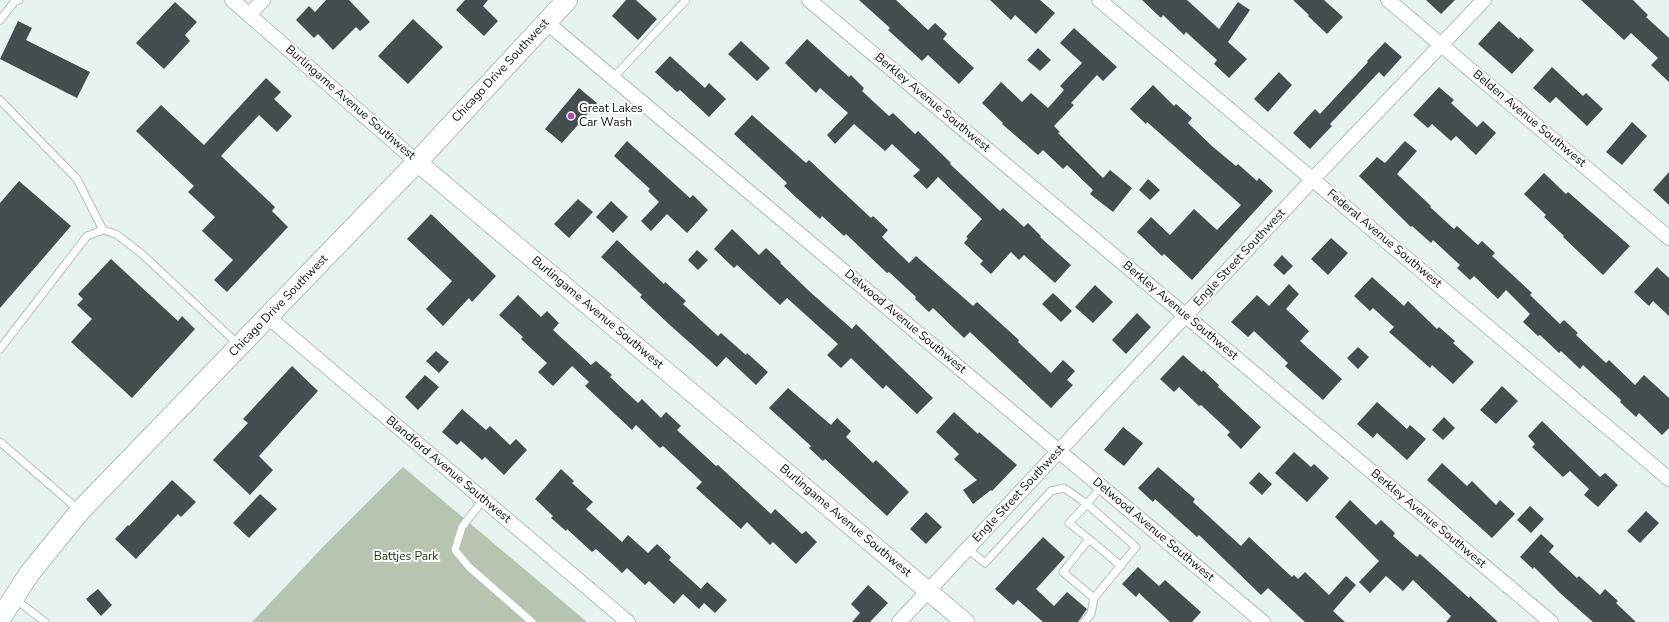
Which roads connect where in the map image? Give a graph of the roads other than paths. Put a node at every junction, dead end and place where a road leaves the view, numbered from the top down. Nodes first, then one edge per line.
1 (19, 0) edge
2 (232, 0) edge
3 (263, 0) edge
4 (567, 0) edge
5 (686, 0) edge
6 (809, 0) edge
7 (1099, 0) edge
8 (1388, 0) edge
9 (1484, 0) edge
10 (249, 15) junction
11 (0, 20) edge
12 (546, 22) junction
13 (1441, 44) junction
14 (612, 78) junction
15 (0, 100) edge
16 (417, 162) junction
17 (1313, 179) junction
18 (104, 230) junction
19 (1669, 238) edge
20 (1186, 315) junction
21 (268, 317) junction
22 (240, 346) junction
23 (0, 350) edge
24 (0, 442) edge
25 (1059, 451) junction
26 (1669, 479) edge
27 (1101, 487) junction
28 (483, 500) junction
29 (1087, 504) junction
30 (80, 511) junction
31 (1089, 539) junction
32 (968, 549) junction
33 (1121, 566) junction
34 (929, 592) junction
35 (13, 598) junction
36 (1094, 598) junction
37 (0, 619) edge
38 (45, 622) edge
39 (532, 622) edge
40 (628, 622) edge
41 (899, 622) edge
42 (965, 622) edge
43 (1084, 622) edge
44 (1263, 622) edge
45 (1551, 622) edge

1 - 11 lane
2 - 10 street, Burlingame Avenue Southwest
3 - 10 street
4 - 12 main road, Chicago Drive Southwest
5 - 14 lane
6 - 20 street, Berkley Avenue Southwest
7 - 17 street, Federal Avenue Southwest
8 - 13 street, Belden Avenue Southwest
9 - 13 street, Engle Street Southwest
10 - 16 street, Burlingame Avenue Southwest
12 - 14 street, Delwood Avenue Southwest
12 - 16 main road, Chicago Drive Southwest
13 - 17 street, Engle Street Southwest
13 - 19 street, Belden Avenue Southwest
14 - 25 street, Delwood Avenue Southwest
15 - 18 lane
16 - 21 main road, Chicago Drive Southwest
16 - 34 street, Burlingame Avenue Southwest
17 - 20 street, Engle Street Southwest
17 - 26 street, Federal Avenue Southwest
18 - 22 lane
18 - 23 lane
20 - 25 street, Engle Street Southwest
20 - 45 street, Berkley Avenue Southwest
21 - 22 main road, Chicago Drive Southwest
21 - 28 street, Blandford Avenue Southwest
22 - 30 main road, Chicago Drive Southwest
24 - 30 lane
25 - 27 street, Delwood Avenue Southwest
25 - 32 street, Engle Street Southwest
27 - 29 lane
27 - 44 street, Delwood Avenue Southwest
28 - 39 lane
28 - 40 street, Blandford Avenue Southwest
29 - 31 lane
29 - 32 lane
29 - 33 lane
30 - 35 main road, Chicago Drive Southwest
31 - 33 lane
31 - 36 lane
32 - 34 street, Engle Street Southwest
33 - 36 lane
34 - 41 street, Engle Street Southwest
34 - 42 street, Burlingame Avenue Southwest
35 - 37 main road, Chicago Drive Southwest
35 - 38 lane
36 - 43 lane

